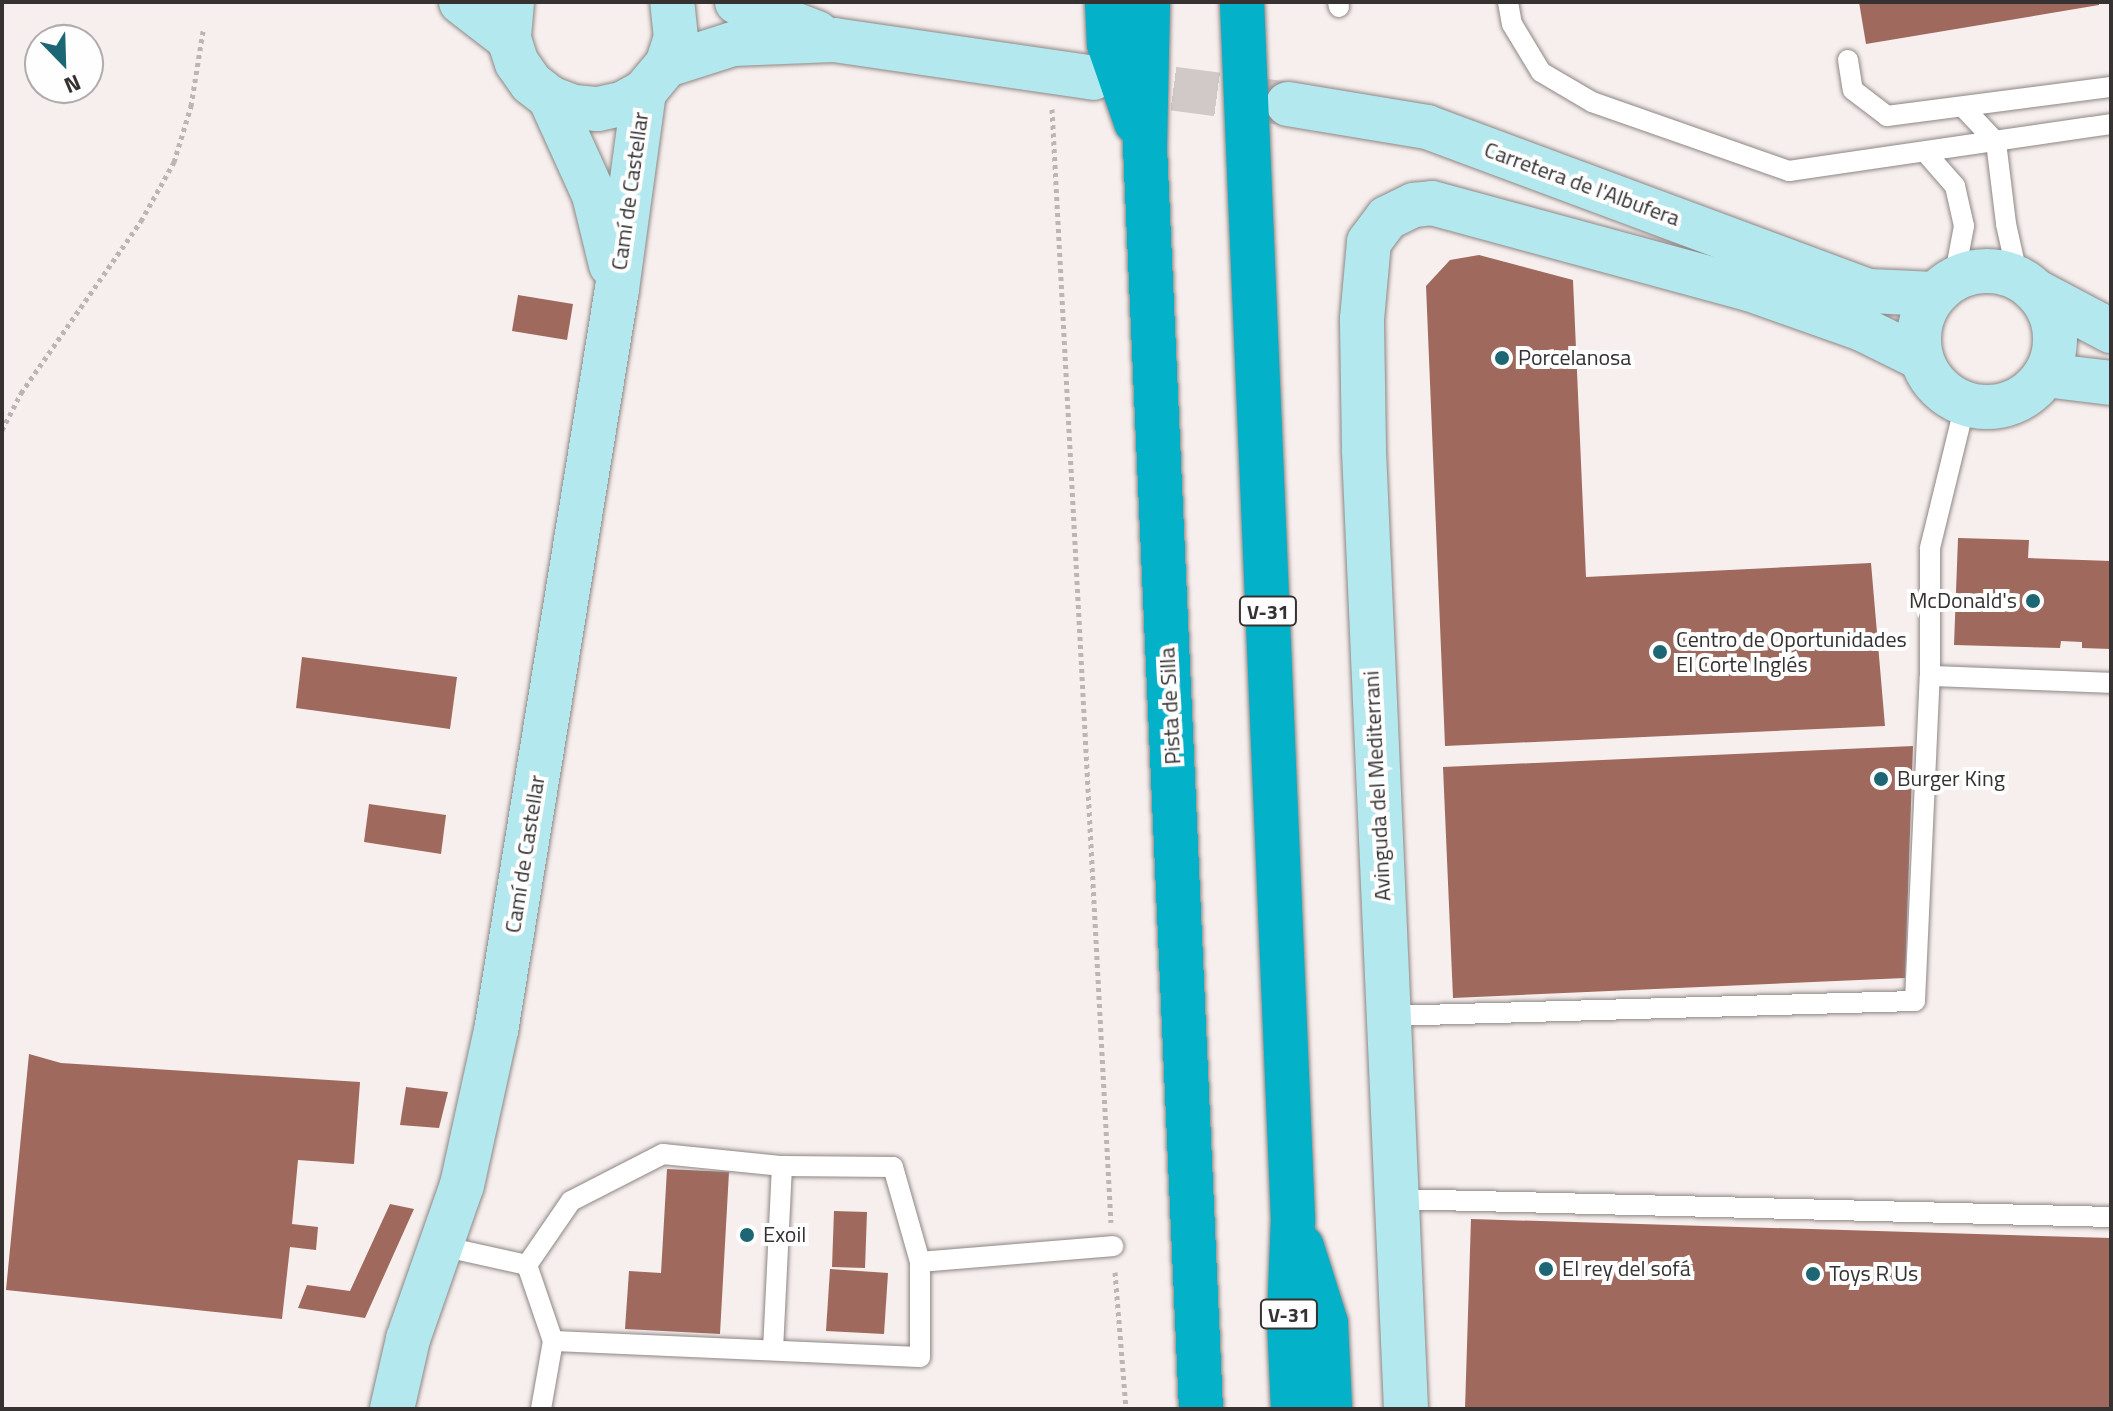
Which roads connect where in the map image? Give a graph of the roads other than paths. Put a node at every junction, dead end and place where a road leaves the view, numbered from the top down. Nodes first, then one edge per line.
1 (461, 2) edge
2 (672, 2) edge
3 (737, 2) edge
4 (1107, 2) edge
5 (1148, 2) edge
6 (1242, 2) edge
7 (1508, 2) edge
8 (511, 20) edge
9 (834, 40) junction
10 (1848, 60) dead end
11 (655, 78) junction
12 (1093, 78) tunnel mouth
13 (2111, 87) edge
14 (550, 98) junction
15 (1288, 104) tunnel mouth
16 (1963, 107) junction
17 (2111, 124) edge
18 (1996, 142) junction
19 (1145, 147) junction
20 (1926, 153) junction
21 (2027, 285) junction
22 (1945, 287) junction
23 (617, 289) junction
24 (1869, 291) junction
25 (2111, 331) edge
26 (1920, 351) junction
27 (2045, 375) junction
28 (2111, 383) edge
29 (1965, 404) junction
30 (1930, 676) junction
31 (2111, 683) edge
32 (1388, 1016) junction
33 (782, 1166) junction
34 (1396, 1199) junction
35 (2111, 1217) edge
36 (1293, 1219) junction
37 (441, 1246) junction
38 (1113, 1246) road end
39 (920, 1262) junction
40 (527, 1265) junction
41 (553, 1341) junction
42 (773, 1350) junction
43 (392, 1409) edge
44 (541, 1409) edge
45 (1201, 1409) edge
46 (1293, 1409) edge
47 (1330, 1409) edge
48 (1406, 1409) edge

1 - 8 street
2 - 11 street, Camí de Castellar
3 - 9 street
4 - 19 highway
5 - 19 highway, Pista de Silla
6 - 36 highway, V-31
7 - 20 lane
8 - 14 street
9 - 11 street
9 - 12 street
10 - 16 lane
11 - 14 street
11 - 23 street, Camí de Castellar
13 - 16 lane
14 - 23 street, Camí de Castellar
15 - 24 street, Carretera de l'Albufera
16 - 18 lane
17 - 18 lane
18 - 20 lane
18 - 21 lane
19 - 45 highway, Pista de Silla
20 - 22 lane
21 - 22 street
21 - 25 street
21 - 27 street
22 - 24 street
22 - 26 street
23 - 37 street, Camí de Castellar
24 - 26 street
26 - 29 street
26 - 32 street, Avinguda del Mediterrani
27 - 28 street
27 - 29 street
29 - 30 lane
30 - 31 lane
30 - 32 lane
32 - 34 street, Avinguda del Mediterrani
33 - 39 lane
33 - 40 lane
33 - 42 lane
34 - 35 lane
34 - 48 street, Avinguda del Mediterrani
36 - 46 highway, V-31
36 - 47 highway
37 - 40 lane
37 - 43 street, Camí de Castellar
38 - 39 lane
39 - 42 lane
40 - 41 lane
41 - 42 lane
41 - 44 lane

